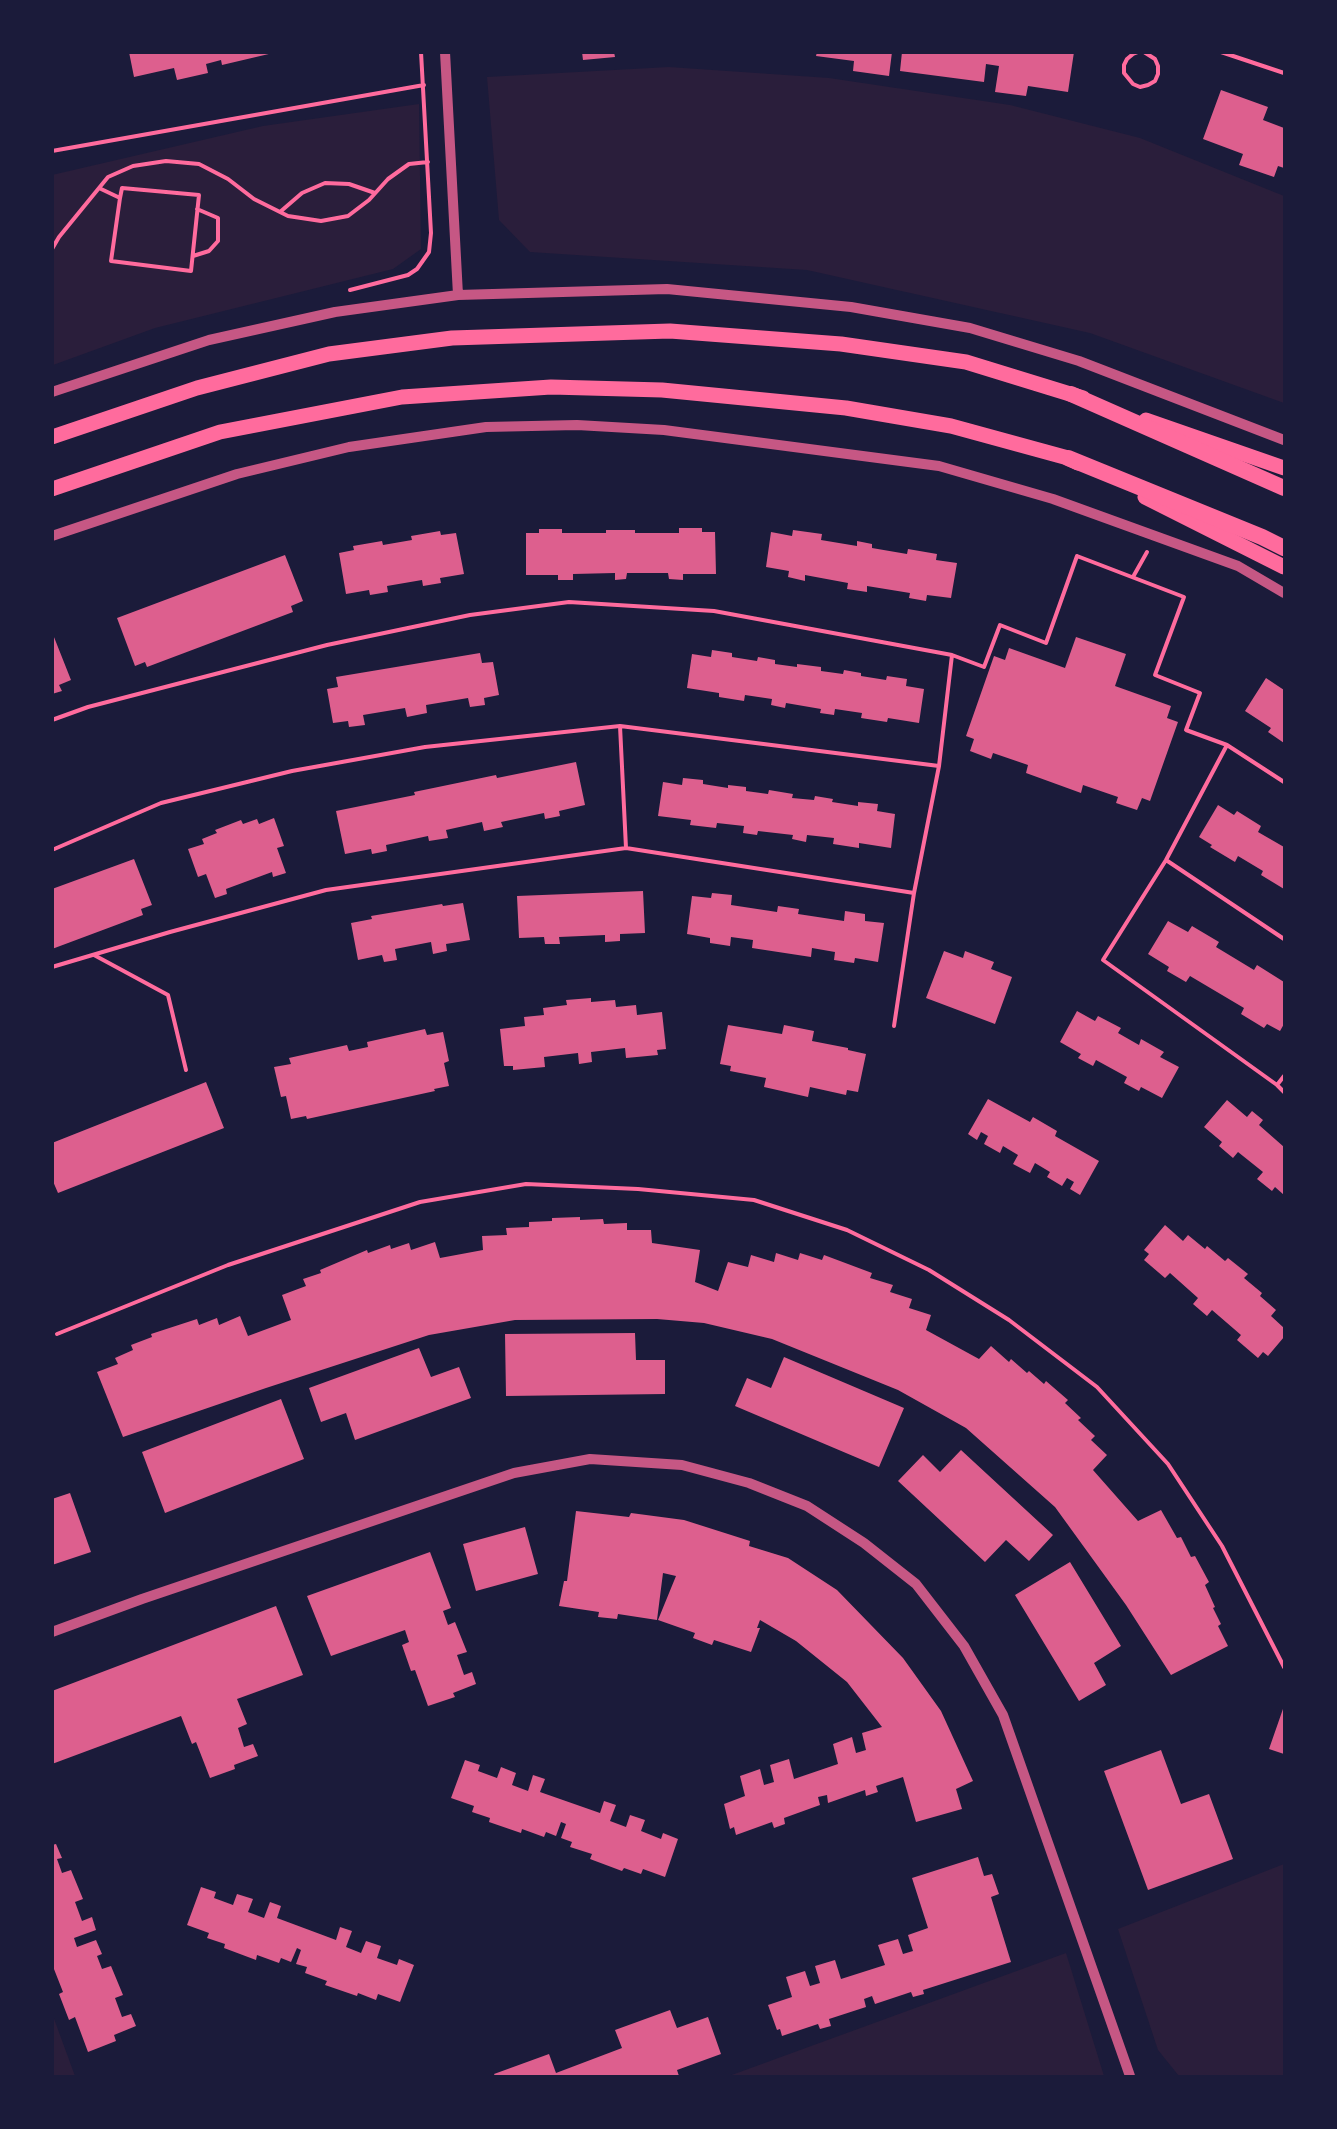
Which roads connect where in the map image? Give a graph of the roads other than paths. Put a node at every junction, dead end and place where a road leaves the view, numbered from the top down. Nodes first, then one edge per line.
1 (445, 52) edge
2 (459, 295) junction
3 (52, 392) edge
4 (1071, 394) junction
5 (52, 437) edge
6 (1284, 440) edge
7 (1068, 458) junction
8 (1284, 468) edge
9 (1284, 488) edge
10 (52, 489) edge
11 (52, 536) edge
12 (1284, 548) edge
13 (1284, 567) edge
14 (1284, 593) edge
15 (52, 1632) edge
16 (1130, 2076) edge

1 - 2 street
2 - 3 street
2 - 6 street
4 - 5 main road
4 - 8 main road
4 - 9 highway
7 - 10 main road
7 - 12 highway
7 - 13 main road
11 - 14 street
15 - 16 street

